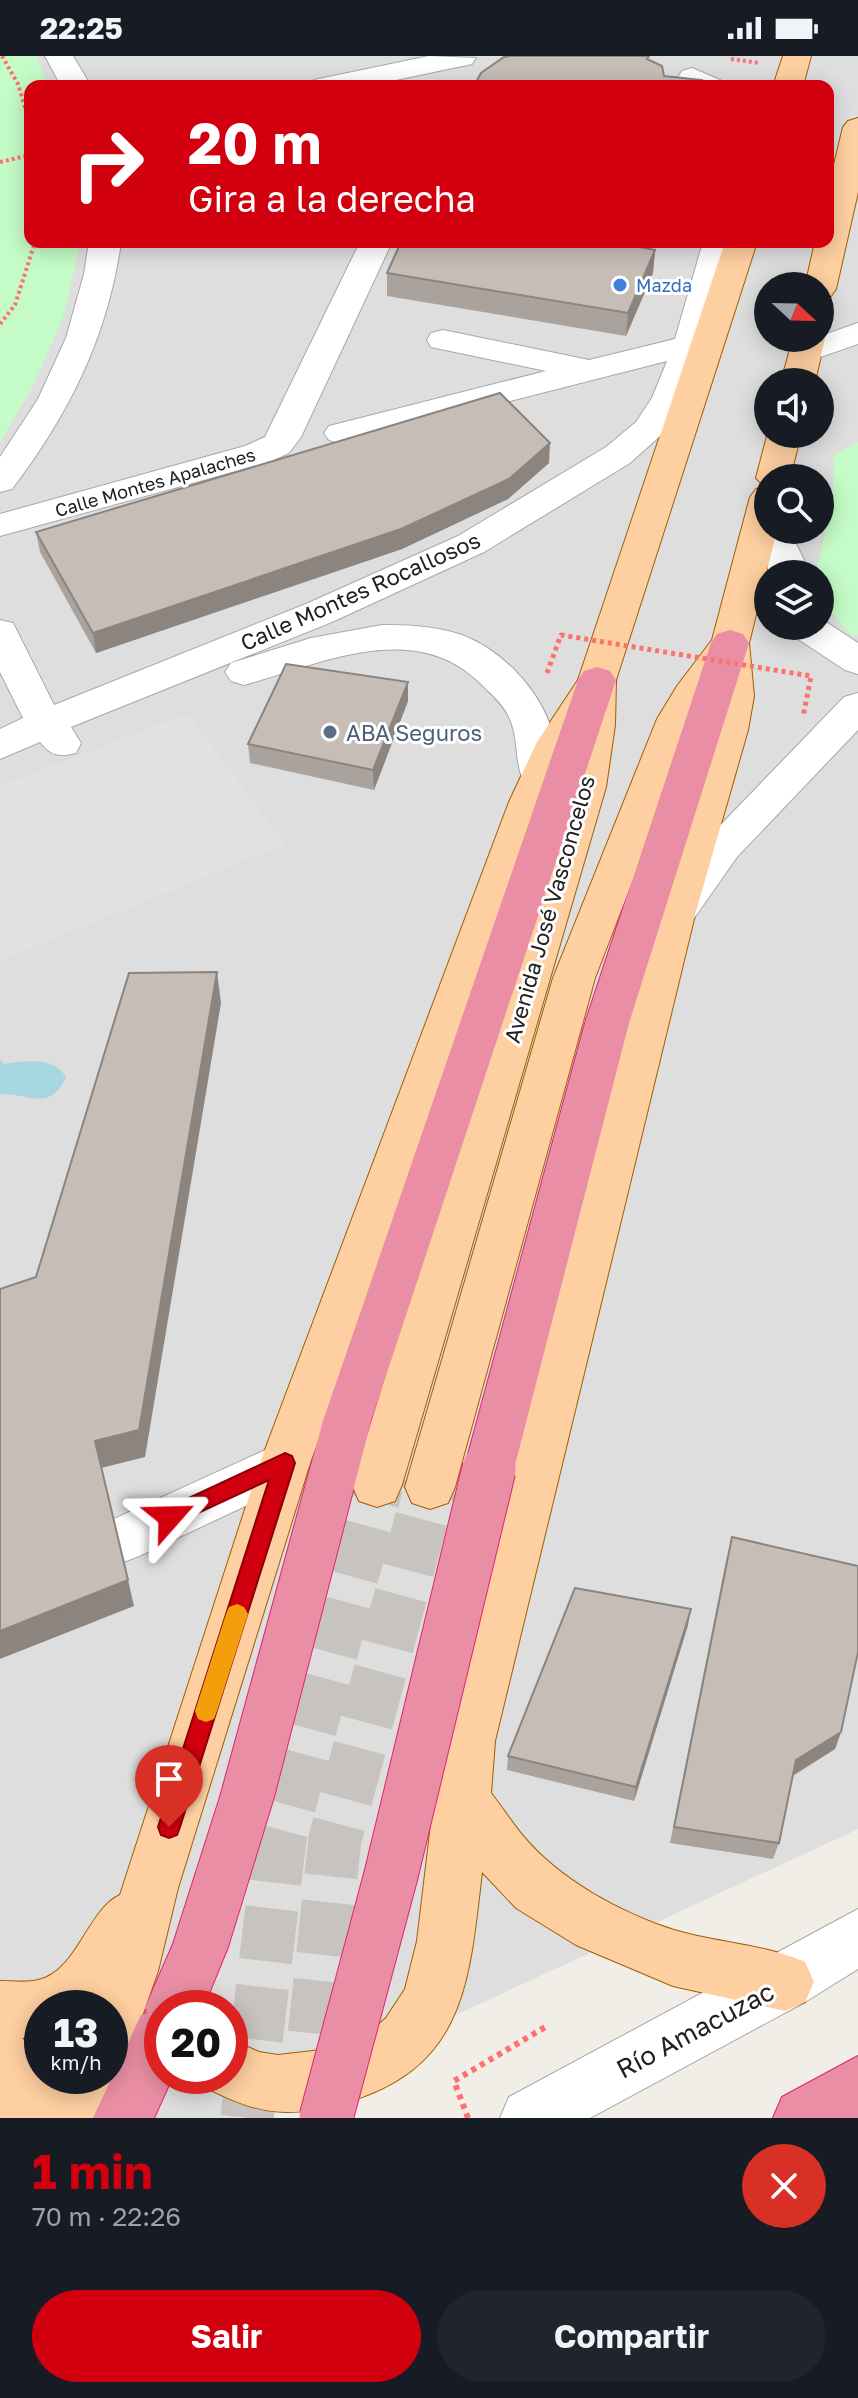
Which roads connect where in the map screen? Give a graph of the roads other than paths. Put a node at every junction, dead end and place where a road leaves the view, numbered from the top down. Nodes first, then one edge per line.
1 (59, 56) edge
2 (463, 57) edge
3 (73, 80) edge
4 (353, 80) edge
5 (452, 80) edge
6 (858, 127) edge
7 (850, 192) edge
8 (834, 244) edge
9 (104, 248) edge
10 (373, 248) edge
11 (718, 248) edge
12 (739, 248) edge
13 (833, 248) edge
14 (825, 272) edge
15 (858, 333) edge
16 (443, 340) dead end
17 (690, 345) junction
18 (804, 357) edge
19 (590, 370) junction
20 (341, 433) dead end
21 (0, 481) edge
22 (437, 522) edge
23 (0, 525) edge
24 (471, 544) junction
25 (760, 544) edge
26 (0, 632) edge
27 (826, 640) edge
28 (730, 643) junction
29 (858, 661) edge
30 (597, 680) junction
31 (858, 706) edge
32 (53, 733) junction
33 (5, 743) edge
34 (540, 776) junction
35 (674, 915) junction
36 (285, 1463) junction
37 (377, 1485) tunnel mouth
38 (430, 1487) tunnel mouth
39 (121, 1540) edge
40 (463, 1800) junction
41 (150, 1888) junction
42 (858, 1937) edge
43 (785, 1982) junction
44 (76, 1990) edge
45 (123, 1990) edge
46 (168, 1990) edge
47 (180, 1990) edge
48 (24, 2009) edge
49 (0, 2010) edge
50 (0, 2058) edge
51 (0, 2073) edge
52 (144, 2074) edge
53 (248, 2078) edge
54 (858, 2085) edge
55 (82, 2094) edge
56 (2, 2118) edge
57 (59, 2118) edge
58 (71, 2118) edge
59 (123, 2118) edge
60 (326, 2118) edge
61 (530, 2118) edge
62 (803, 2118) edge

1 - 3 street
2 - 4 street
2 - 5 street
6 - 7 main road
7 - 8 main road
9 - 21 street
10 - 23 street, Calle Montes Apalaches
11 - 17 street, Calle Montes Rocallosos
12 - 30 main road, Avenida José Vasconcelos
13 - 14 main road
15 - 18 street
16 - 19 street
17 - 19 street
17 - 24 street, Calle Montes Rocallosos
19 - 20 street
22 - 24 street
24 - 32 street, Calle Montes Rocallosos
25 - 28 main road, Avenida José Vasconcelos
26 - 32 street
27 - 29 street
28 - 35 main road
28 - 38 main road, Avenida José Vasconcelos
28 - 60 highway, bridge
30 - 34 main road
30 - 37 main road, Avenida José Vasconcelos
30 - 47 highway
31 - 35 street
32 - 33 street, Calle Montes Rocallosos
32 - 34 street, Calle Montes Rocallosos
34 - 36 main road
35 - 40 main road
36 - 39 street
36 - 41 main road
40 - 43 main road
40 - 53 main road
41 - 44 main road
41 - 45 main road
41 - 46 main road
42 - 43 street, Río Amacuzac
43 - 61 street, Río Amacuzac
48 - 49 main road
50 - 57 main road
51 - 56 main road
52 - 59 highway
54 - 62 highway
55 - 58 main road

